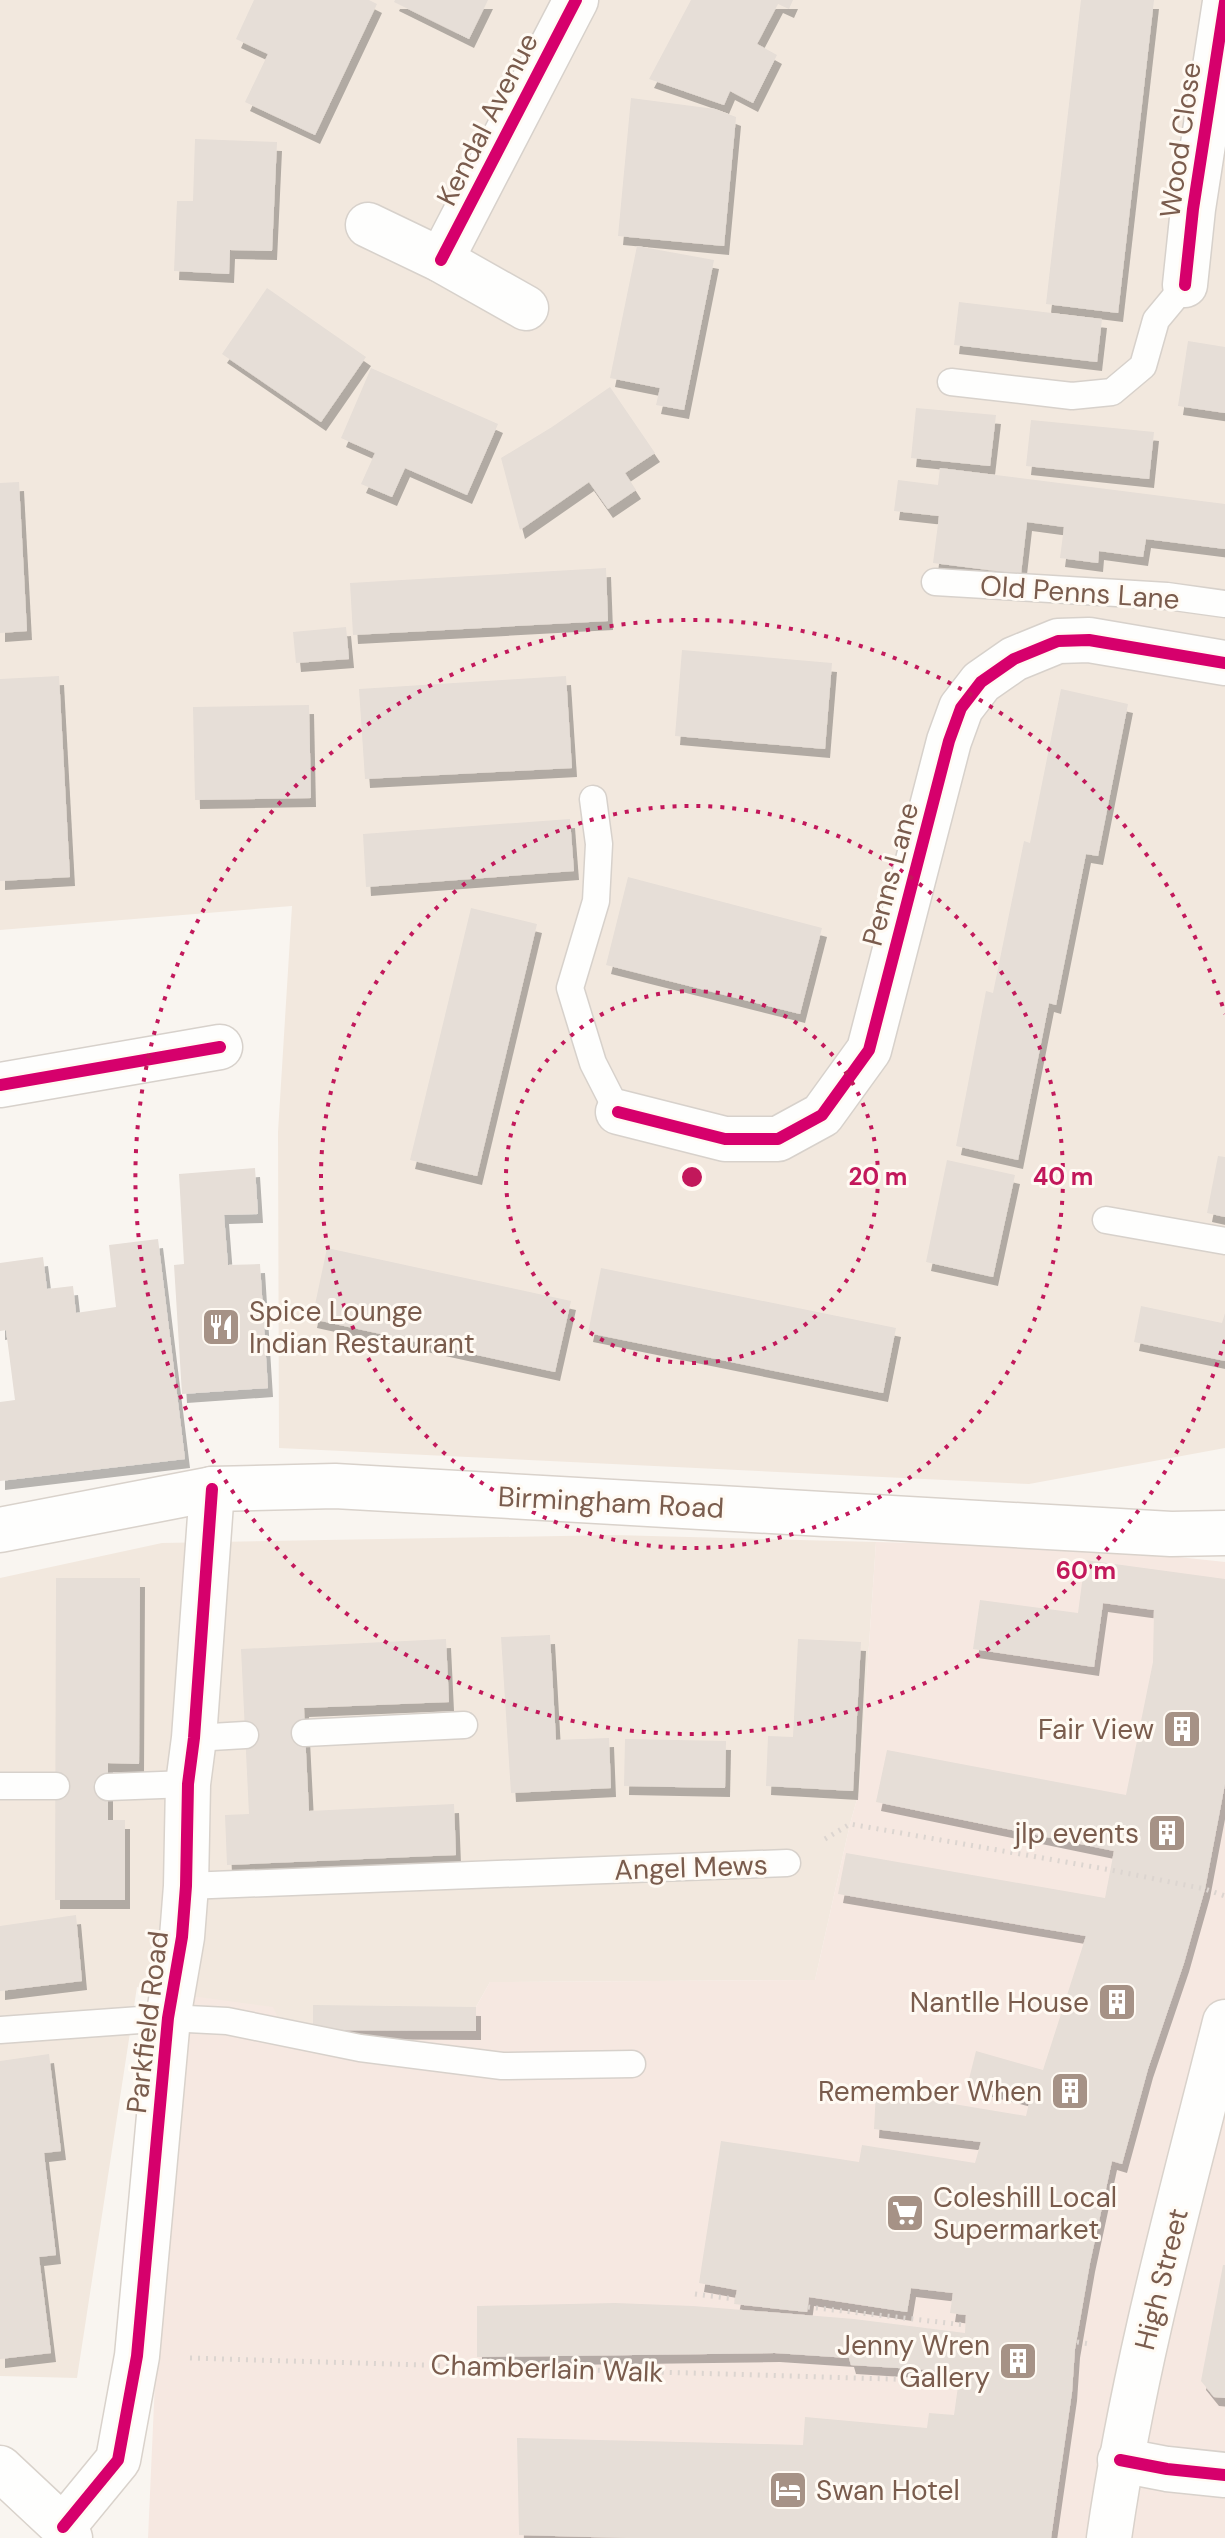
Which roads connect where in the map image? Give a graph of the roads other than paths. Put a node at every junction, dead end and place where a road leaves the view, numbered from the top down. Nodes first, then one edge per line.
1 (576, 0) edge
2 (1225, 2) edge
3 (1209, 211) edge
4 (368, 225) dead end
5 (441, 260) junction
6 (1185, 285) joint
7 (526, 308) dead end
8 (951, 382) dead end
9 (935, 582) dead end
10 (1225, 604) edge
11 (1225, 663) edge
12 (593, 799) dead end
13 (220, 1047) dead end
14 (0, 1085) edge
15 (618, 1112) joint
16 (1106, 1220) dead end
17 (1225, 1241) edge
18 (212, 1489) junction
19 (0, 1530) edge
20 (1225, 1533) edge
21 (464, 1725) dead end
22 (305, 1733) dead end
23 (245, 1735) dead end
24 (194, 1738) junction
25 (188, 1784) junction
26 (0, 1786) edge
27 (56, 1786) dead end
28 (108, 1787) dead end
29 (787, 1863) road end
30 (186, 1886) junction
31 (168, 2018) junction
32 (1225, 2022) edge
33 (0, 2030) edge
34 (632, 2064) dead end
35 (1120, 2460) junction
36 (0, 2468) edge
37 (1225, 2475) edge
38 (66, 2532) edge
39 (1109, 2538) edge

1 - 5 street, Kendal Avenue
2 - 3 street, Wood Close
3 - 6 street, Wood Close
4 - 5 street
5 - 7 street
6 - 8 lane
9 - 10 lane, Old Penns Lane
11 - 15 street, Penns Lane
12 - 15 lane
13 - 14 street
16 - 17 lane
18 - 19 street, Birmingham Road
18 - 20 street, Birmingham Road
18 - 24 street, Parkfield Road
21 - 22 lane
23 - 24 lane
24 - 25 street, Parkfield Road
25 - 28 lane
25 - 30 street, Parkfield Road
26 - 27 lane
29 - 30 lane, Angel Mews
30 - 31 street, Parkfield Road
31 - 33 lane
31 - 34 lane
31 - 38 street, Parkfield Road
32 - 35 street, High Street
35 - 37 street
35 - 39 street, High Street
36 - 38 street

